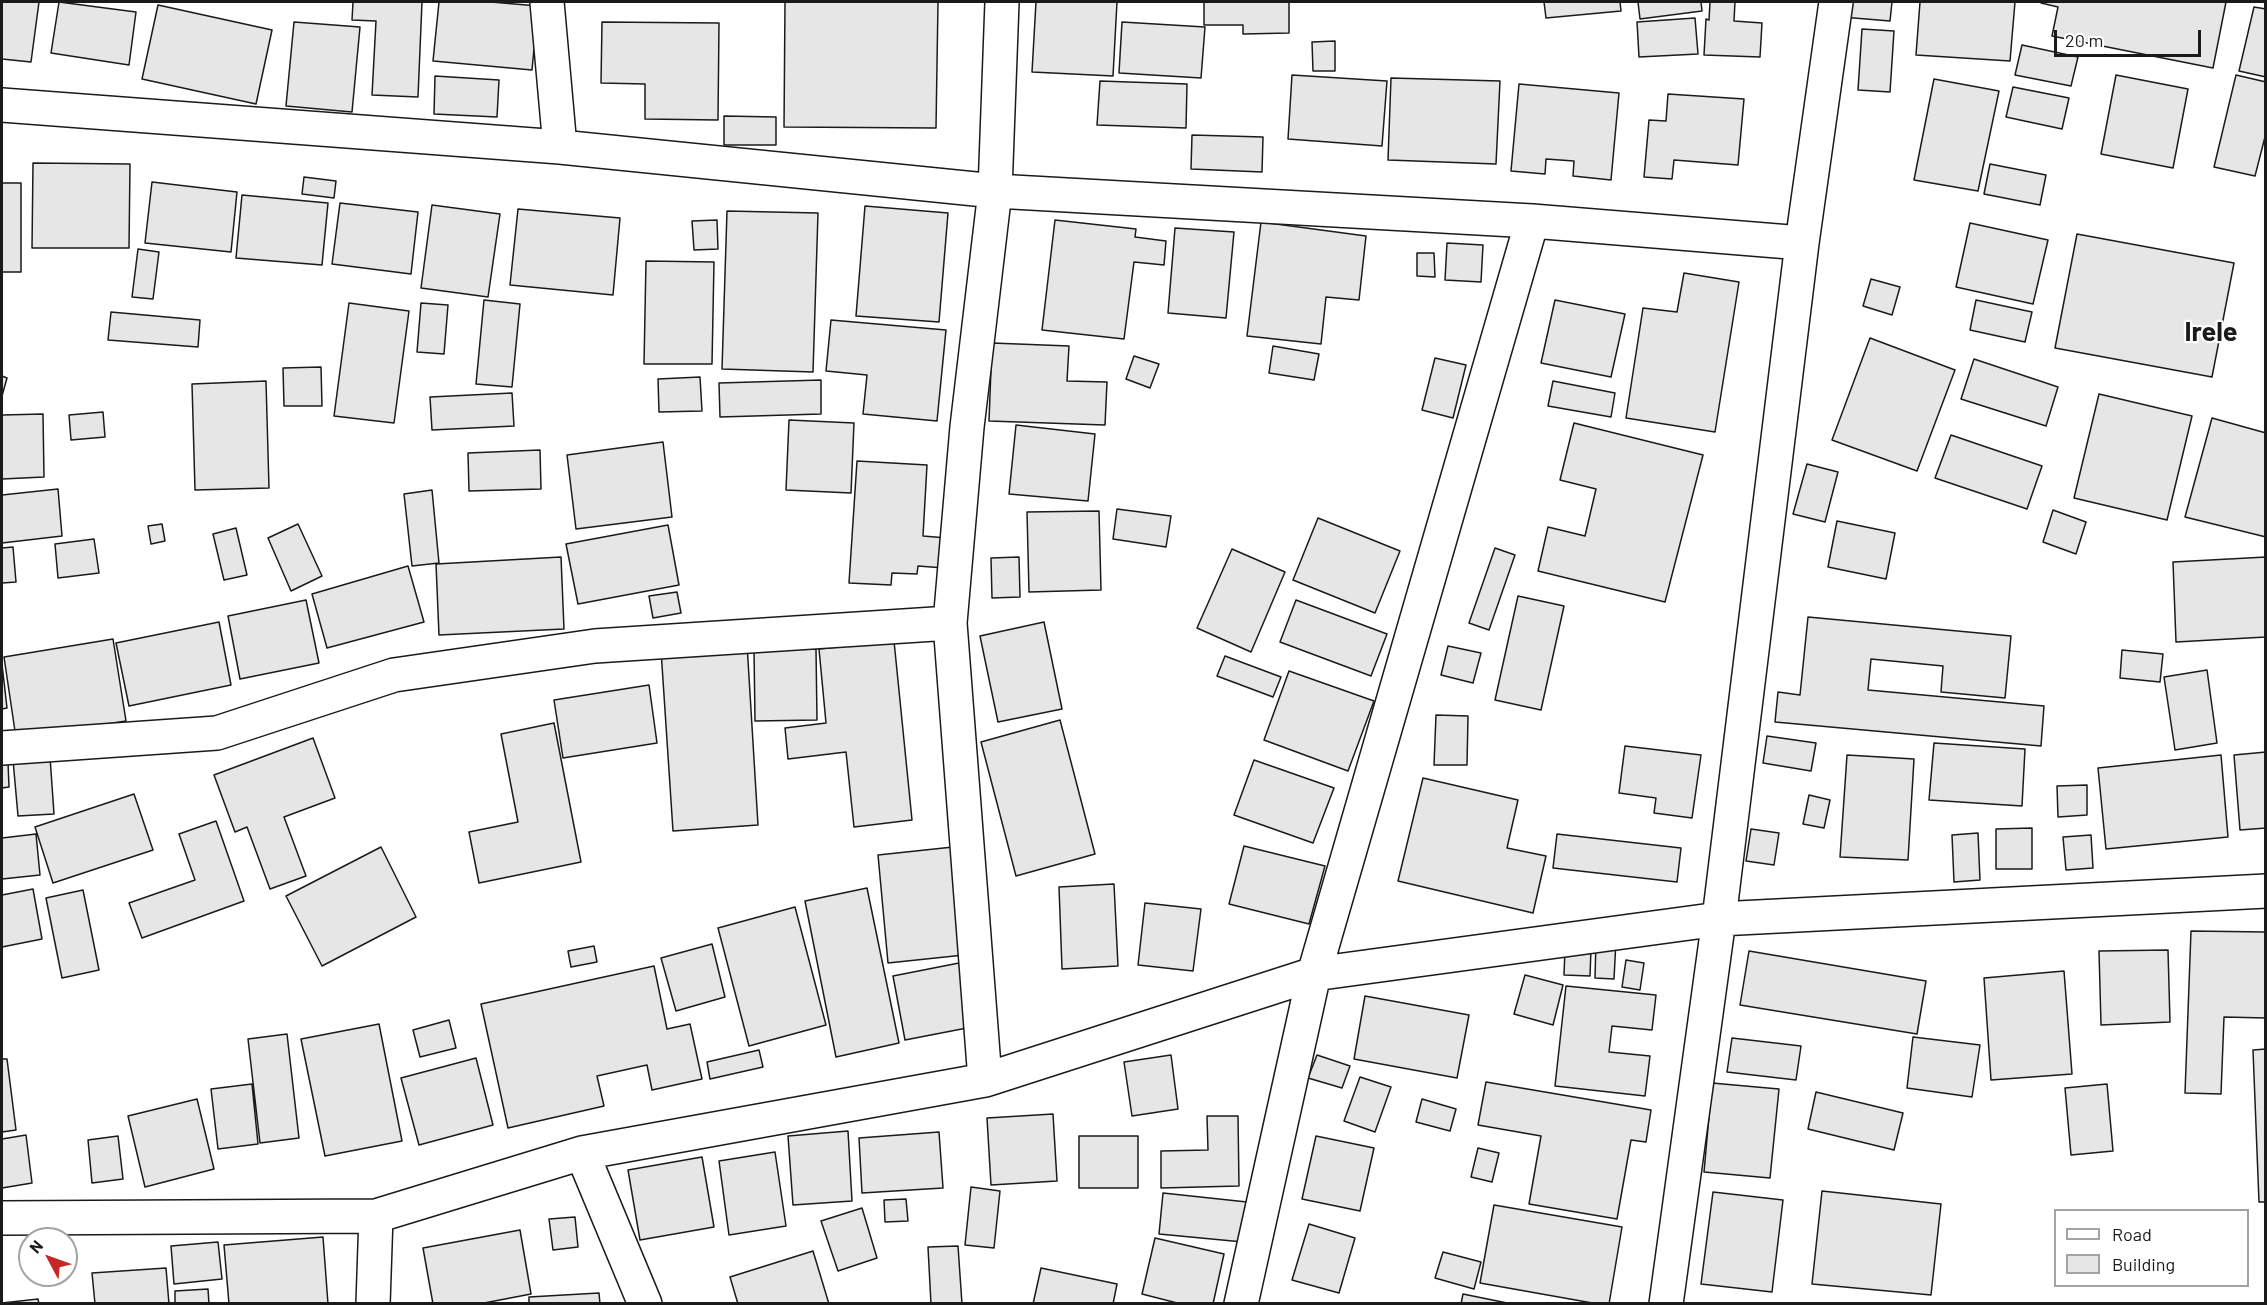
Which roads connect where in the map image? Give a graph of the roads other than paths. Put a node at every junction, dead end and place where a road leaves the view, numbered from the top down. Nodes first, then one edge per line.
1 (547, 2) edge
2 (1002, 2) edge
3 (1836, 2) edge
4 (2, 105) edge
5 (560, 147) junction
6 (994, 191) junction
7 (1532, 221) junction
8 (1802, 243) junction
9 (950, 623) junction
10 (2, 748) edge
11 (2265, 891) edge
12 (1719, 919) junction
13 (1314, 974) junction
14 (985, 1080) junction
15 (582, 1153) junction
16 (376, 1216) junction
17 (2, 1218) edge
18 (373, 1304) edge
19 (645, 1304) edge
20 (1241, 1304) edge
21 (1666, 1304) edge

1 - 5 street
2 - 6 street
3 - 8 street
4 - 5 street
5 - 6 street
6 - 7 street
6 - 9 street
7 - 8 street
7 - 13 street
8 - 12 street
9 - 10 street
9 - 14 street
11 - 12 street
12 - 13 street
12 - 21 street
13 - 14 street
13 - 20 street
14 - 15 street
15 - 16 street
15 - 19 street
16 - 17 street
16 - 18 street

